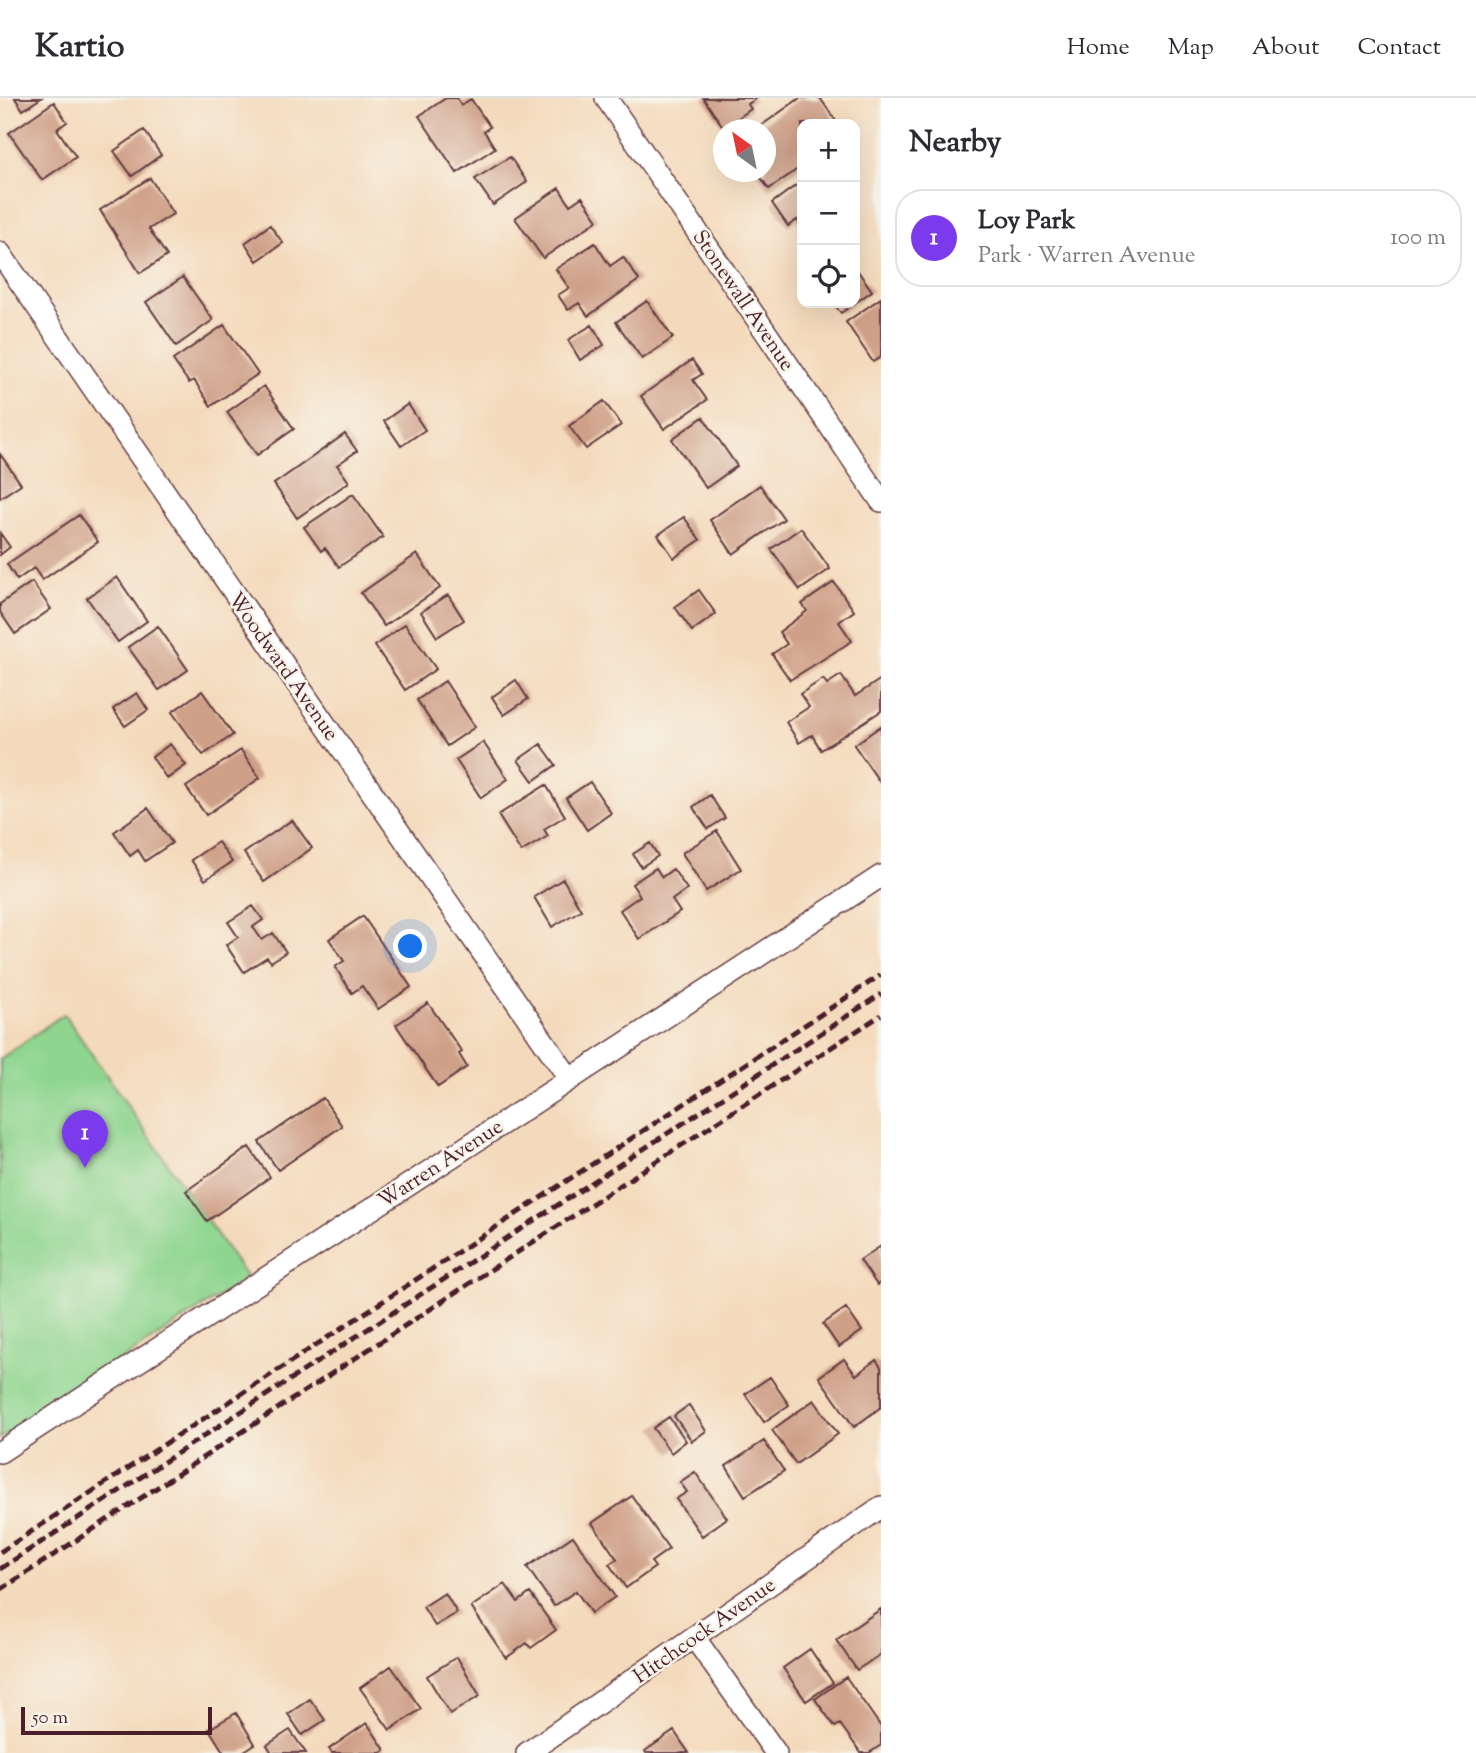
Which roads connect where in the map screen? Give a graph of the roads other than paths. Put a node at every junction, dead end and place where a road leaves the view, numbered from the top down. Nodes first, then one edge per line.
1 (606, 98) edge
2 (0, 253) edge
3 (881, 501) edge
4 (881, 876) edge
5 (569, 1078) junction
6 (0, 1452) edge
7 (881, 1507) edge
8 (694, 1637) junction
9 (527, 1753) edge
10 (776, 1753) edge

1 - 3 street, Stonewall Avenue
2 - 5 street, Woodward Avenue
4 - 5 street, Warren Avenue
5 - 6 street, Warren Avenue
7 - 8 street, Hitchcock Avenue
8 - 9 street, Hitchcock Avenue
8 - 10 street

